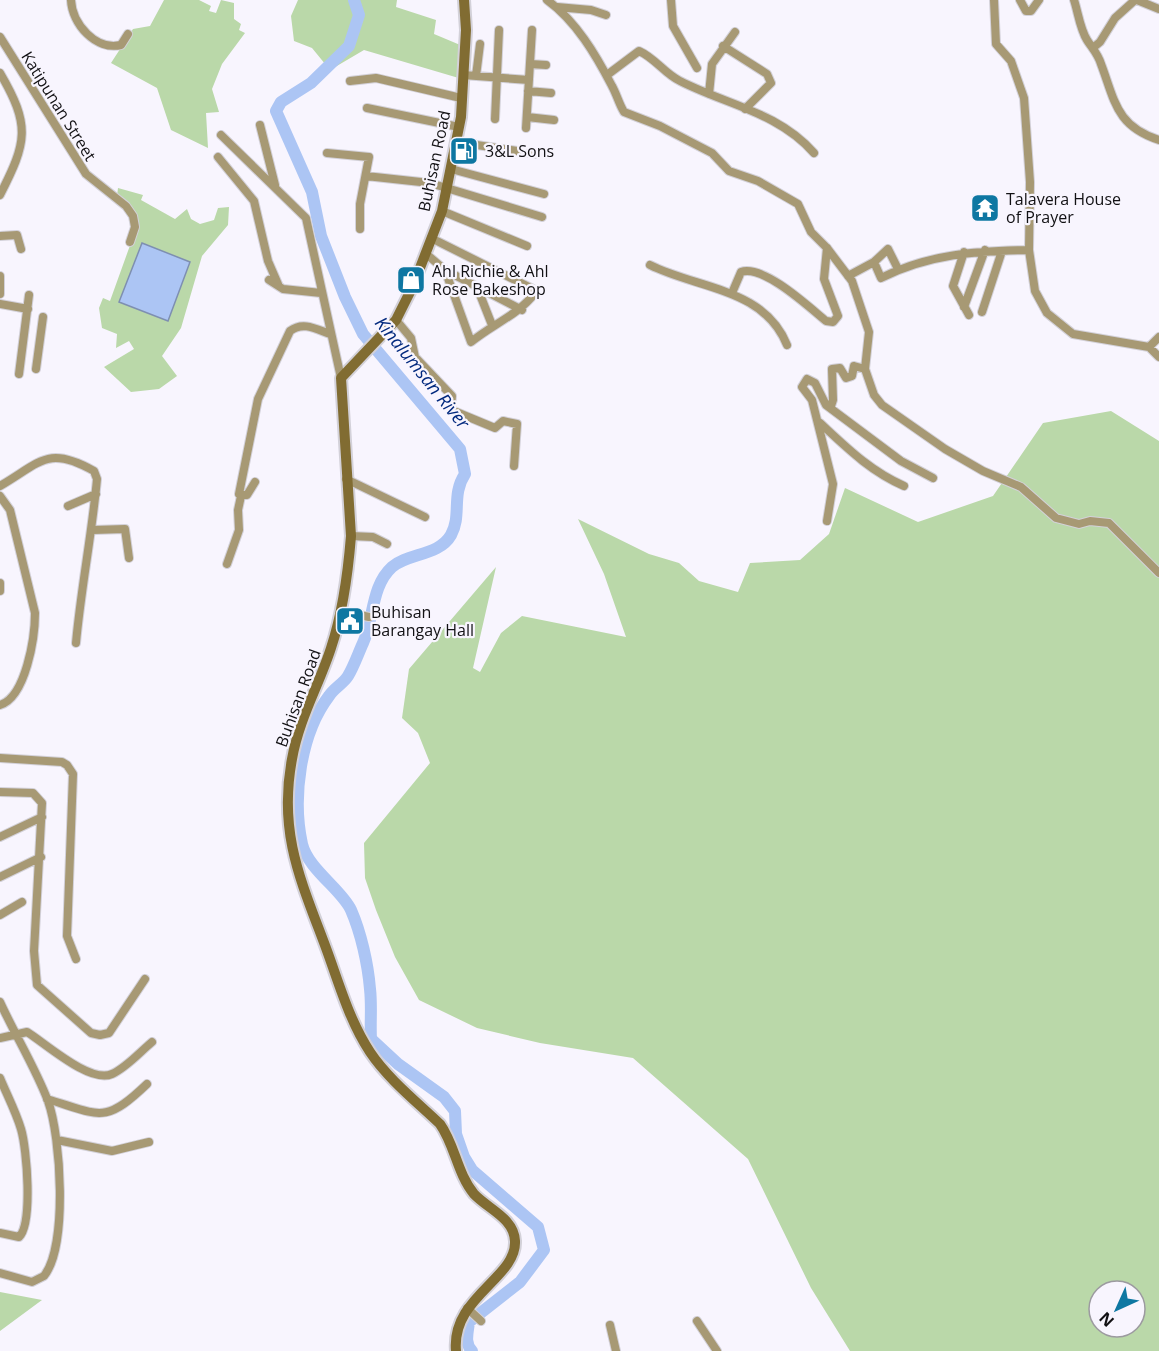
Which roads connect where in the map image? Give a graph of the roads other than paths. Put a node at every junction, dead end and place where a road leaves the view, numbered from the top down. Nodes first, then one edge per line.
1 (71, 0) edge
2 (464, 0) edge
3 (671, 0) edge
4 (994, 0) edge
5 (1020, 0) edge
6 (1039, 0) edge
7 (1074, 0) edge
8 (1136, 0) edge
9 (553, 3) edge
10 (1159, 9) edge
11 (606, 15) dead end
12 (499, 30) dead end
13 (532, 30) dead end
14 (735, 32) dead end
15 (128, 34) dead end
16 (0, 37) edge
17 (480, 44) dead end
18 (723, 46) junction
19 (1094, 47) junction
20 (530, 64) junction
21 (546, 65) dead end
22 (697, 68) dead end
23 (0, 73) edge
24 (463, 75) junction
25 (607, 75) junction
26 (476, 76) junction
27 (495, 77) junction
28 (529, 80) junction
29 (350, 81) dead end
30 (528, 91) junction
31 (551, 93) dead end
32 (709, 94) junction
33 (461, 98) junction
34 (366, 108) dead end
35 (745, 109) junction
36 (527, 117) junction
37 (495, 119) dead end
38 (554, 120) dead end
39 (260, 125) dead end
40 (459, 127) junction
41 (526, 128) dead end
42 (221, 135) dead end
43 (1159, 140) edge
44 (457, 142) junction
45 (327, 153) dead end
46 (814, 153) dead end
47 (537, 154) dead end
48 (218, 157) dead end
49 (451, 169) junction
50 (366, 176) junction
51 (275, 187) junction
52 (447, 188) junction
53 (544, 194) dead end
54 (0, 195) edge
55 (442, 211) junction
56 (542, 217) dead end
57 (360, 229) dead end
58 (0, 236) edge
59 (431, 238) junction
60 (130, 242) dead end
61 (527, 246) dead end
62 (827, 248) junction
63 (21, 249) dead end
64 (985, 250) junction
65 (1029, 250) junction
66 (1002, 251) junction
67 (964, 252) junction
68 (425, 253) junction
69 (874, 262) junction
70 (650, 265) dead end
71 (898, 269) junction
72 (445, 270) junction
73 (0, 276) edge
74 (848, 276) junction
75 (269, 280) dead end
76 (278, 284) junction
77 (477, 287) junction
78 (321, 292) junction
79 (732, 293) junction
80 (0, 294) edge
81 (29, 295) dead end
82 (0, 304) edge
83 (28, 309) junction
84 (522, 310) junction
85 (982, 312) dead end
86 (43, 317) dead end
87 (396, 320) junction
88 (492, 325) junction
89 (25, 332) junction
90 (330, 334) junction
91 (39, 335) junction
92 (1159, 337) edge
93 (787, 345) dead end
94 (1149, 347) junction
95 (1159, 357) edge
96 (36, 369) dead end
97 (865, 369) junction
98 (19, 374) dead end
99 (341, 378) junction
100 (831, 406) junction
101 (818, 422) junction
102 (514, 466) dead end
103 (933, 478) dead end
104 (346, 479) junction
105 (255, 482) dead end
106 (0, 486) edge
107 (904, 486) dead end
108 (96, 494) junction
109 (0, 496) edge
110 (241, 496) junction
111 (68, 506) dead end
112 (425, 517) dead end
113 (827, 521) dead end
114 (93, 530) junction
115 (351, 536) junction
116 (387, 544) dead end
117 (129, 558) dead end
118 (227, 564) dead end
119 (1159, 573) edge
120 (0, 583) edge
121 (0, 591) edge
122 (341, 612) junction
123 (369, 617) dead end
124 (76, 643) dead end
125 (0, 705) edge
126 (0, 758) edge
127 (0, 792) edge
128 (42, 817) junction
129 (0, 837) edge
130 (41, 857) junction
131 (0, 877) edge
132 (22, 902) dead end
133 (0, 915) edge
134 (75, 959) dead end
135 (145, 979) dead end
136 (0, 1002) edge
137 (15, 1034) junction
138 (0, 1038) edge
139 (152, 1042) dead end
140 (0, 1078) edge
141 (147, 1084) dead end
142 (47, 1099) junction
143 (57, 1140) junction
144 (149, 1142) dead end
145 (0, 1233) edge
146 (0, 1272) edge
147 (697, 1321) dead end
148 (610, 1325) dead end
149 (456, 1351) edge
150 (616, 1351) edge
151 (717, 1351) edge

1 - 15 street
2 - 24 street, Buhisan Road
3 - 22 street
4 - 65 street
5 - 6 street
7 - 19 street
8 - 10 street
8 - 19 street
9 - 11 street
9 - 25 street
12 - 27 street
13 - 20 street
14 - 18 street
16 - 60 street, Katipunan Street
17 - 26 street
18 - 32 street
18 - 35 street
19 - 43 street
20 - 21 street
20 - 28 street
23 - 54 street
24 - 26 street
24 - 33 street, Buhisan Road
25 - 32 street
25 - 62 street
26 - 27 street
27 - 28 street
27 - 37 street
28 - 30 street
29 - 33 street
30 - 31 street
30 - 36 street
32 - 35 street
33 - 40 street, Buhisan Road
34 - 40 street
35 - 46 street
36 - 38 street
36 - 41 street
39 - 51 street
40 - 44 street, Buhisan Road
42 - 51 street
44 - 47 street
44 - 49 street, Buhisan Road
45 - 50 street
48 - 76 street
49 - 52 street, Buhisan Road
49 - 53 street
50 - 52 street
50 - 57 street
51 - 78 street
52 - 55 street, Buhisan Road
52 - 56 street
55 - 59 street, Buhisan Road
55 - 61 street
58 - 63 street
59 - 68 street, Buhisan Road
59 - 84 street
62 - 74 street
62 - 79 street
64 - 66 street
64 - 67 street
64 - 67 street
65 - 66 street
65 - 94 street
66 - 85 street
67 - 71 street
68 - 72 street
68 - 87 street, Buhisan Road
69 - 71 street
69 - 71 street
69 - 74 street
70 - 79 street
72 - 77 street
72 - 88 street
73 - 80 street
74 - 97 street
75 - 76 street
76 - 78 street
77 - 84 street
77 - 88 street
78 - 90 street
79 - 93 street
81 - 83 street
82 - 83 street
83 - 89 street
84 - 88 street
86 - 91 street
87 - 99 street, Buhisan Road
87 - 102 street
89 - 91 street
89 - 98 street
90 - 99 street
90 - 110 street
91 - 96 street
92 - 94 street
94 - 95 street
97 - 100 street
97 - 119 street
99 - 104 street, Buhisan Road
100 - 101 street
100 - 103 street
101 - 107 street
101 - 113 street
104 - 112 street
104 - 115 street, Buhisan Road
105 - 110 street
106 - 108 street
108 - 111 street
108 - 114 street
109 - 125 street
110 - 118 street
114 - 117 street
114 - 124 street
115 - 116 street
115 - 122 street, Buhisan Road
120 - 121 street
122 - 123 street
122 - 149 street, Buhisan Road
126 - 134 street
127 - 128 street
128 - 129 street
128 - 130 street
130 - 131 street
130 - 135 street
132 - 133 street
136 - 137 street
137 - 138 street
137 - 139 street
137 - 142 street
140 - 145 street
141 - 142 street
142 - 143 street
143 - 144 street
143 - 146 street
147 - 151 street
148 - 150 street

